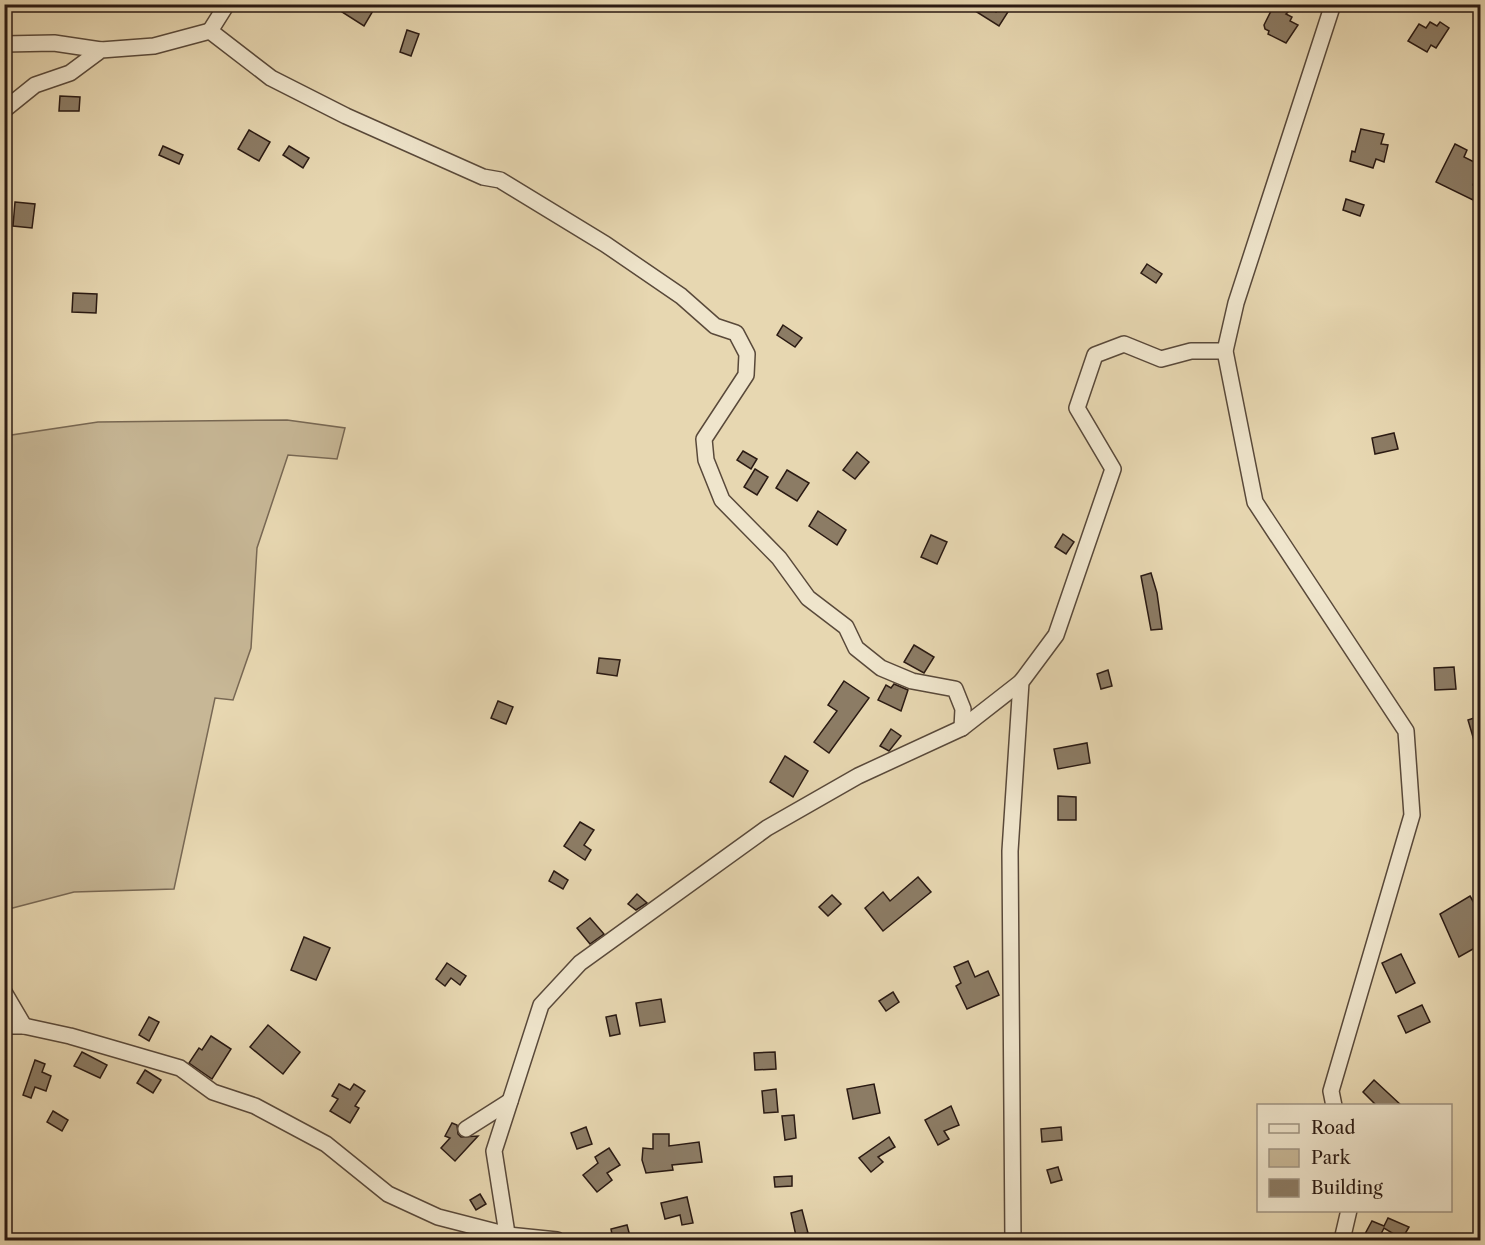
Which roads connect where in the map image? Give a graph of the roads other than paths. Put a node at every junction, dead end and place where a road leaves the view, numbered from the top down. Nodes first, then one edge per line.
1 (227, 4) edge
2 (1333, 4) edge
3 (210, 31) junction
4 (4, 44) edge
5 (101, 50) junction
6 (4, 110) edge
7 (1225, 351) junction
8 (1021, 682) junction
9 (962, 728) junction
10 (4, 992) edge
11 (4, 1026) edge
12 (24, 1026) junction
13 (510, 1101) junction
14 (1334, 1104) edge
15 (466, 1129) dead end
16 (1348, 1212) edge
17 (508, 1238) edge
18 (557, 1240) edge
19 (1013, 1240) edge
20 (1342, 1240) edge

1 - 3 street
2 - 7 street
3 - 5 street
3 - 9 street
4 - 5 street
5 - 6 street
7 - 8 street
7 - 14 street
8 - 9 street
8 - 19 street
9 - 13 street
10 - 12 street
11 - 12 street
12 - 17 street
13 - 15 street
13 - 17 street
16 - 20 street
17 - 18 street

